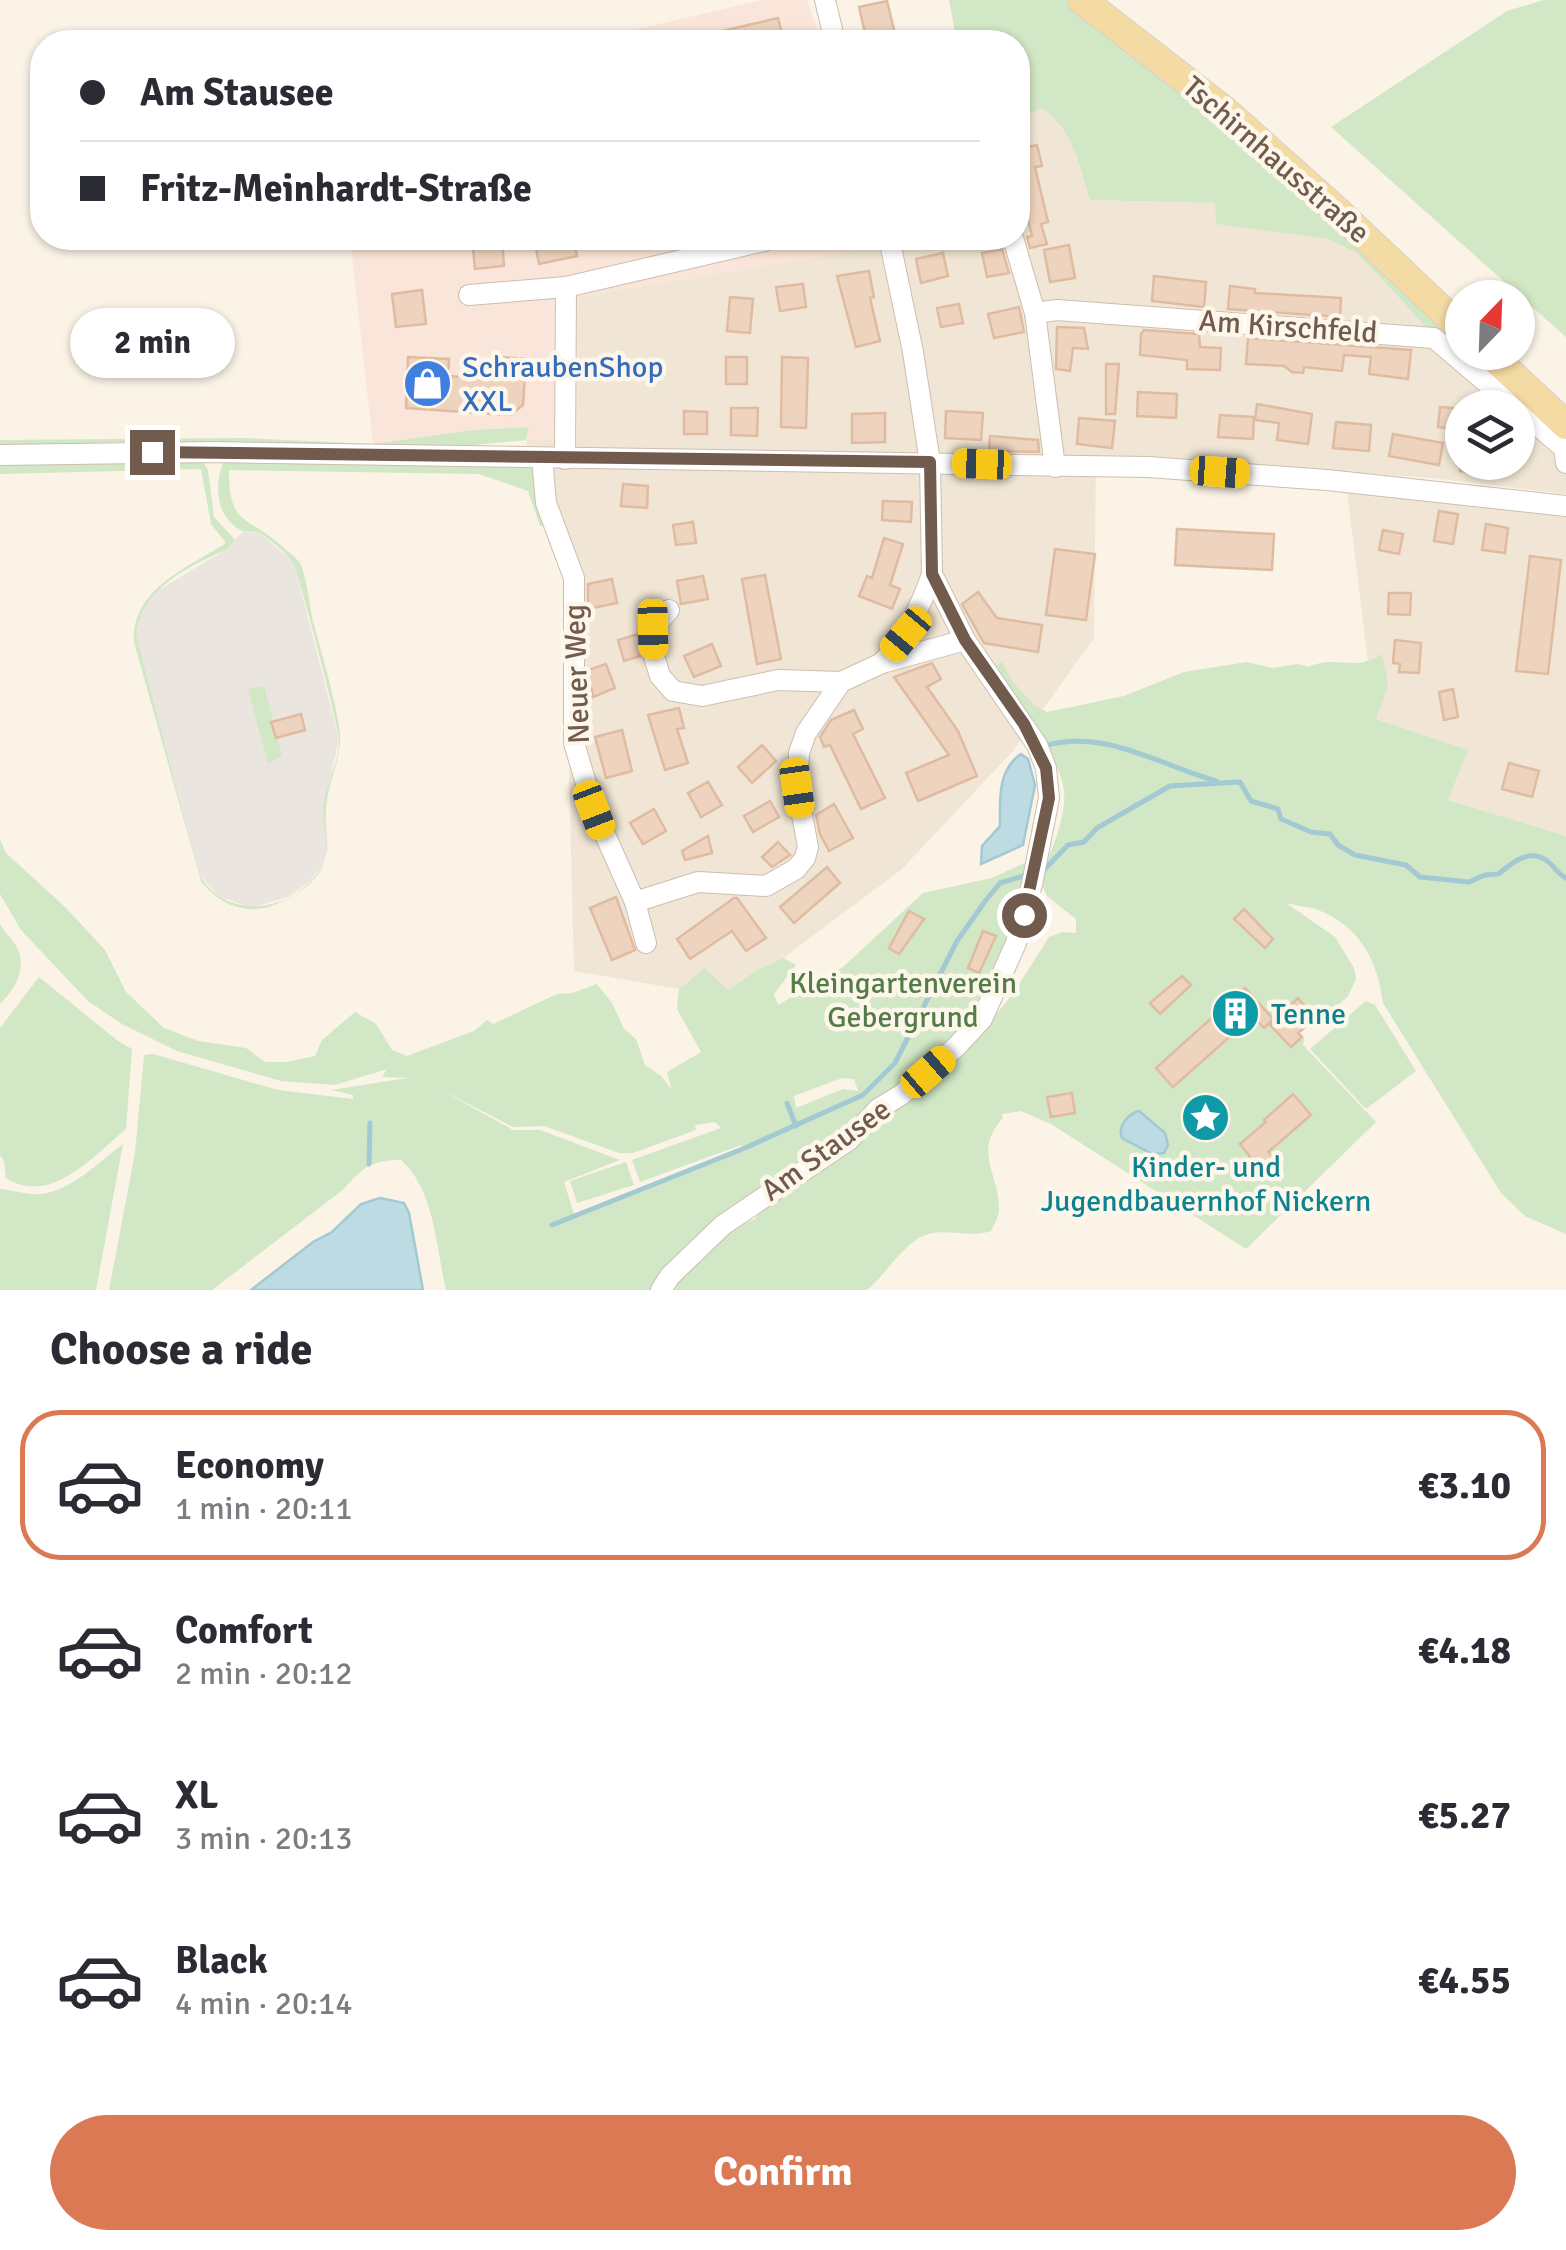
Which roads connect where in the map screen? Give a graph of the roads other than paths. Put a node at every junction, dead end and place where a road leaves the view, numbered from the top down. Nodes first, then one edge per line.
1 (825, 0) edge
2 (1082, 0) edge
3 (832, 30) edge
4 (729, 250) edge
5 (892, 250) edge
6 (1016, 250) edge
7 (566, 287) junction
8 (469, 295) dead end
9 (1034, 313) junction
10 (1445, 313) edge
11 (1507, 370) edge
12 (1496, 390) edge
13 (1535, 423) edge
14 (1566, 425) edge
15 (0, 454) edge
16 (542, 458) junction
17 (566, 459) junction
18 (930, 462) junction
19 (1566, 463) edge
20 (1055, 467) junction
21 (1566, 506) edge
22 (932, 574) junction
23 (669, 610) dead end
24 (965, 640) junction
25 (882, 663) junction
26 (842, 682) junction
27 (635, 902) junction
28 (646, 943) dead end
29 (660, 1290) edge

1 - 3 street
2 - 10 main road, Tschirnhausstraße
4 - 7 street
5 - 18 street
6 - 9 street
7 - 8 street
7 - 17 street
9 - 12 street, Am Kirschfeld
9 - 20 street
11 - 14 main road
13 - 19 street, Am Kirschfeld
15 - 16 street
16 - 17 street
16 - 27 street, Neuer Weg
17 - 18 street
18 - 20 street
18 - 22 street
20 - 21 street
22 - 24 street, Am Stausee
22 - 25 street
23 - 26 street
24 - 25 street
24 - 29 street, Am Stausee
25 - 26 street
26 - 27 street
27 - 28 street, Neuer Weg

